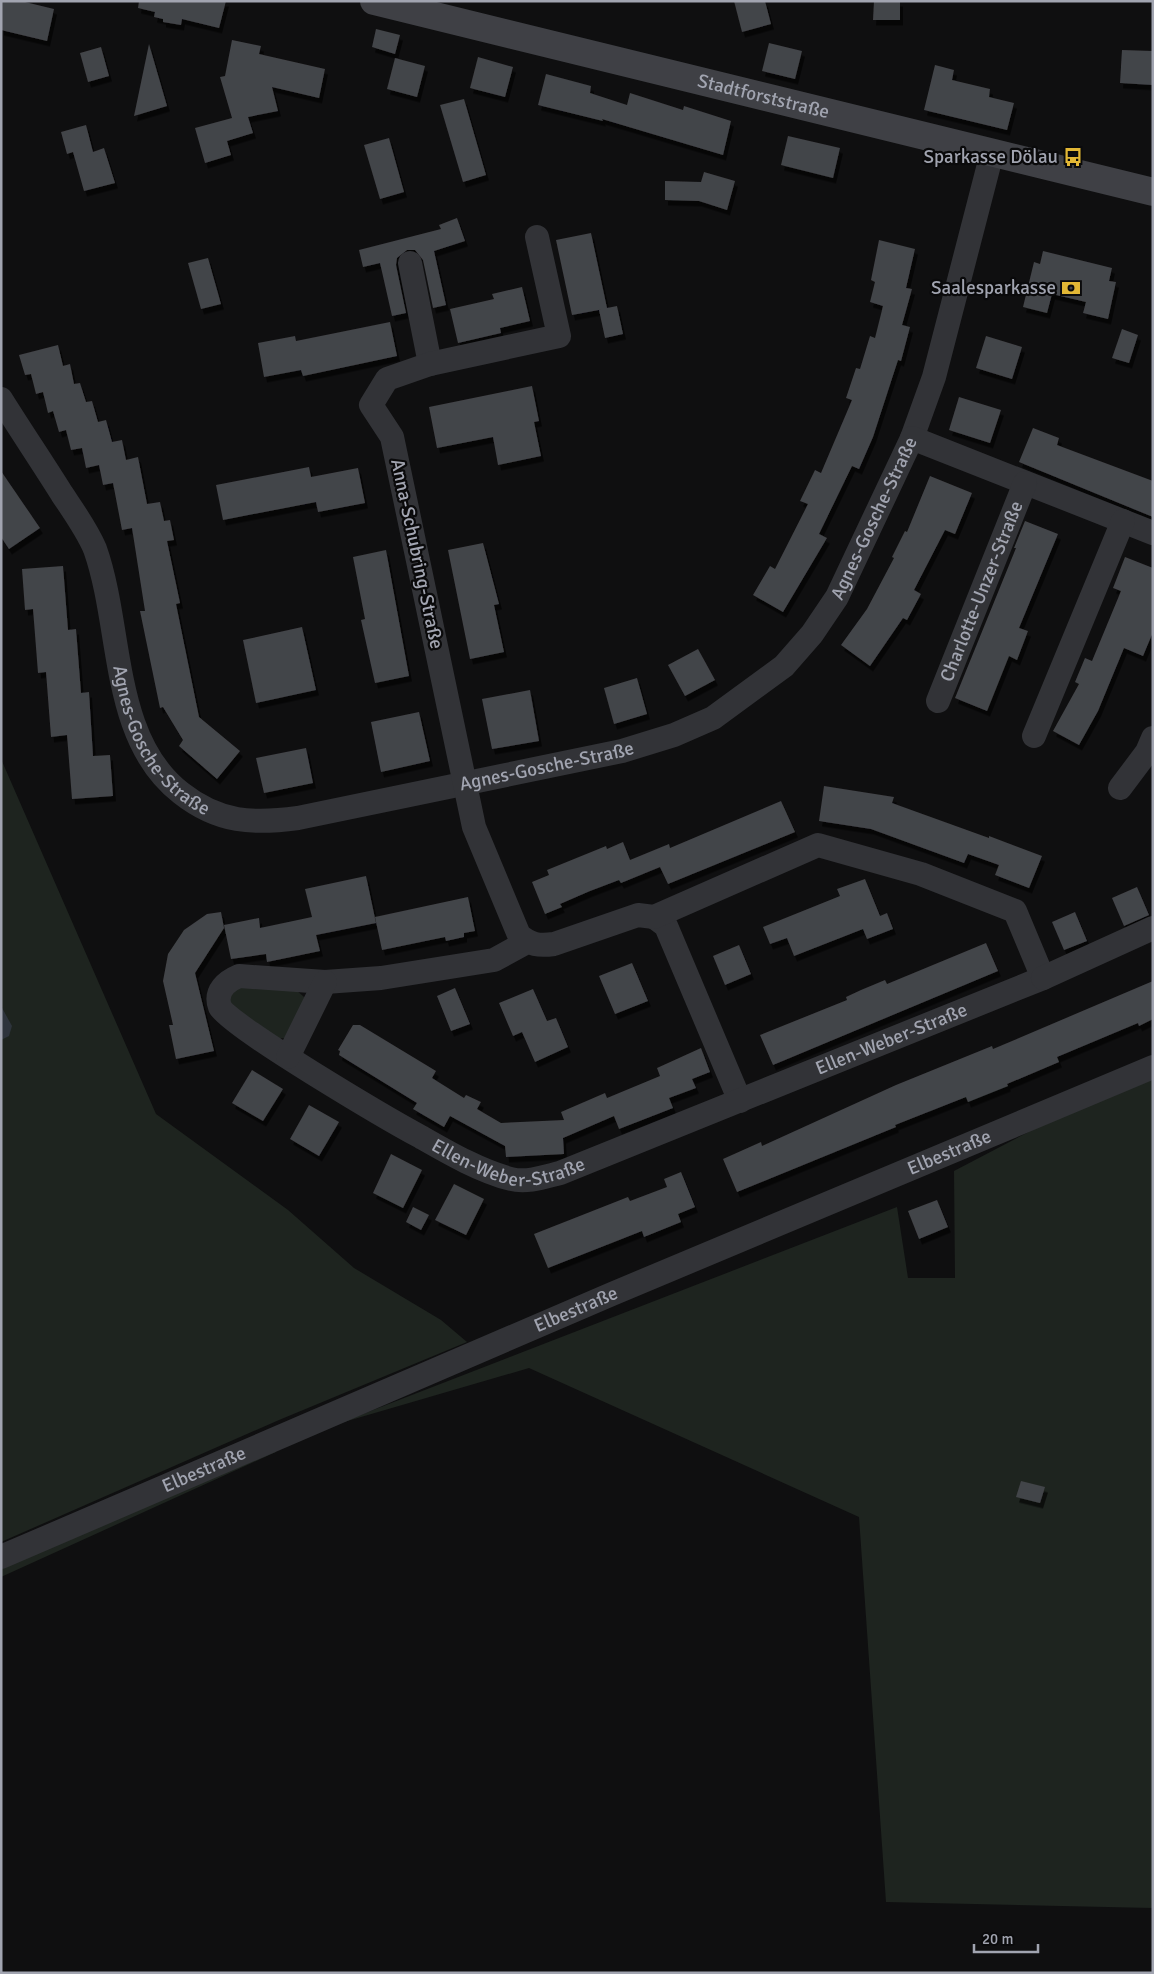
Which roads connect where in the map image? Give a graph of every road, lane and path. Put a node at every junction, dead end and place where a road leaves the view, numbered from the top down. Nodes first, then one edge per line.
1 (374, 1) edge
2 (992, 153) junction
3 (1153, 192) edge
4 (537, 237) dead end
5 (410, 263) dead end
6 (430, 364) junction
7 (1, 398) edge
8 (912, 438) junction
9 (1025, 483) junction
10 (1123, 522) junction
11 (1153, 534) edge
12 (938, 701) dead end
13 (1034, 736) dead end
14 (1153, 738) edge
15 (466, 784) junction
16 (1120, 788) dead end
17 (654, 917) junction
18 (1153, 928) edge
19 (527, 942) junction
20 (1043, 978) junction
21 (324, 982) junction
22 (288, 1057) junction
23 (1153, 1067) edge
24 (740, 1101) junction
25 (1, 1557) edge

1 - 2 main road, Stadtforststraße
2 - 3 main road, Stadtforststraße
2 - 8 street, Agnes-Gosche-Straße
4 - 6 street, Anna-Schubring-Straße
5 - 6 street
6 - 15 street, Anna-Schubring-Straße
7 - 15 street, Agnes-Gosche-Straße
8 - 9 street, Charlotte-Unzer-Straße
8 - 15 street, Agnes-Gosche-Straße
9 - 10 street, Charlotte-Unzer-Straße
9 - 12 street, Charlotte-Unzer-Straße
10 - 11 street, Charlotte-Unzer-Straße
10 - 13 street
14 - 16 street
15 - 19 street
17 - 19 street
17 - 20 street
17 - 24 street
18 - 20 street, Ellen-Weber-Straße
19 - 21 street, Ellen-Weber-Straße
20 - 24 street, Ellen-Weber-Straße
21 - 22 street
21 - 22 street, Ellen-Weber-Straße
22 - 24 street, Ellen-Weber-Straße
23 - 25 street, Elbestraße

